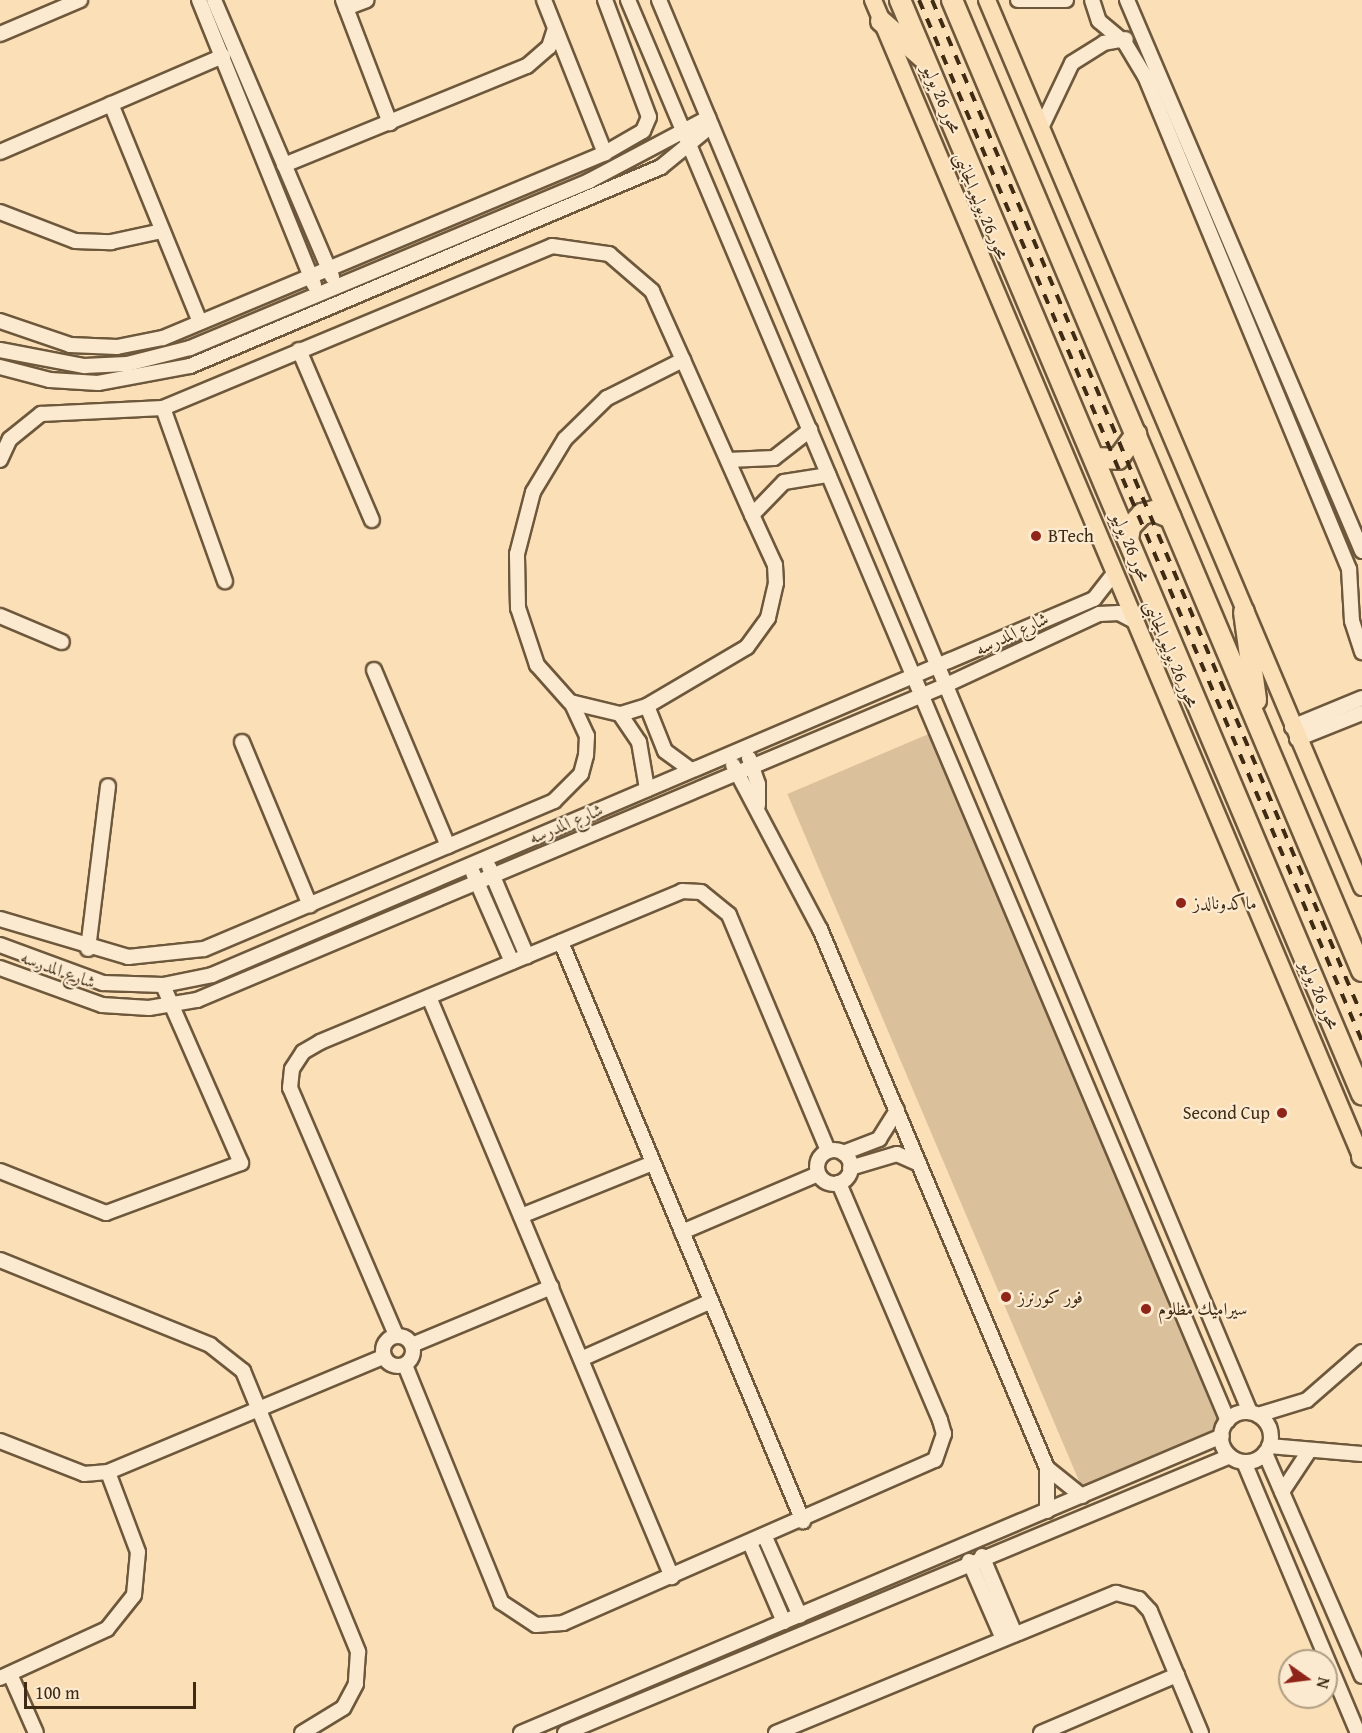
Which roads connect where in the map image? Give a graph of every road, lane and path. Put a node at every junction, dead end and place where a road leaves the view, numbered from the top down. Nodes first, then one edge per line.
1 (80, 0) edge
2 (199, 0) edge
3 (214, 0) edge
4 (367, 0) edge
5 (544, 0) edge
6 (605, 0) edge
7 (628, 0) edge
8 (659, 0) edge
9 (873, 0) edge
10 (900, 0) edge
11 (952, 0) edge
12 (987, 0) edge
13 (1018, 0) edge
14 (1066, 0) edge
15 (1092, 0) edge
16 (1127, 0) edge
17 (344, 4) edge
18 (55, 5) edge
19 (881, 21) junction
20 (555, 29) junction
21 (1138, 29) junction
22 (0, 34) edge
23 (1122, 39) junction
24 (223, 56) junction
25 (927, 62) junction
26 (111, 104) junction
27 (710, 122) junction
28 (390, 123) junction
29 (1041, 128) junction
30 (680, 133) junction
31 (685, 146) junction
32 (0, 152) edge
33 (605, 153) junction
34 (284, 165) junction
35 (0, 212) edge
36 (162, 231) junction
37 (329, 269) junction
38 (311, 276) junction
39 (336, 287) junction
40 (317, 295) junction
41 (0, 321) edge
42 (200, 322) junction
43 (0, 350) edge
44 (299, 350) junction
45 (683, 360) junction
46 (0, 367) edge
47 (163, 408) junction
48 (810, 430) junction
49 (1136, 434) junction
50 (1094, 458) junction
51 (0, 460) edge
52 (728, 460) junction
53 (828, 475) junction
54 (1336, 494) junction
55 (1320, 501) junction
56 (752, 515) junction
57 (1171, 518) junction
58 (372, 520) dead end
59 (1128, 540) junction
60 (1362, 551) edge
61 (1115, 572) junction
62 (225, 581) dead end
63 (1244, 612) junction
64 (0, 616) edge
65 (1136, 622) junction
66 (62, 642) dead end
67 (1362, 652) edge
68 (936, 667) junction
69 (374, 670) dead end
70 (912, 677) junction
71 (944, 686) junction
72 (920, 696) junction
73 (1362, 698) edge
74 (570, 702) junction
75 (647, 706) junction
76 (1362, 713) edge
77 (620, 714) junction
78 (1259, 726) junction
79 (1295, 733) junction
80 (242, 742) dead end
81 (744, 748) junction
82 (728, 755) junction
83 (752, 766) junction
84 (691, 771) junction
85 (737, 773) junction
86 (108, 786) dead end
87 (647, 789) junction
88 (758, 805) junction
89 (448, 846) junction
90 (485, 858) junction
91 (469, 864) junction
92 (492, 874) junction
93 (477, 881) junction
94 (1362, 887) edge
95 (310, 905) junction
96 (0, 919) edge
97 (561, 942) junction
98 (0, 945) edge
99 (88, 949) junction
100 (526, 956) junction
101 (512, 962) junction
102 (0, 968) edge
103 (1362, 971) edge
104 (163, 985) junction
105 (429, 997) junction
106 (172, 1006) junction
107 (1362, 1094) edge
108 (897, 1110) junction
109 (879, 1139) junction
110 (828, 1151) junction
111 (843, 1153) junction
112 (885, 1155) junction
113 (1362, 1156) edge
114 (653, 1163) junction
115 (919, 1164) junction
116 (850, 1168) junction
117 (0, 1172) edge
118 (818, 1174) junction
119 (839, 1183) junction
120 (521, 1216) junction
121 (682, 1232) junction
122 (0, 1260) edge
123 (551, 1287) junction
124 (711, 1301) junction
125 (396, 1335) junction
126 (412, 1345) junction
127 (1362, 1352) edge
128 (383, 1357) junction
129 (581, 1359) junction
130 (405, 1365) junction
131 (260, 1408) junction
132 (1254, 1414) junction
133 (1228, 1421) junction
134 (1222, 1437) junction
135 (0, 1441) edge
136 (1267, 1449) junction
137 (1309, 1451) junction
138 (1181, 1454) junction
139 (1362, 1454) edge
140 (1230, 1456) junction
141 (1244, 1462) junction
142 (1047, 1468) junction
143 (108, 1472) junction
144 (1188, 1472) junction
145 (1282, 1492) junction
146 (1082, 1496) junction
147 (1047, 1511) junction
148 (803, 1521) junction
149 (765, 1537) junction
150 (750, 1544) junction
151 (976, 1558) junction
152 (672, 1577) junction
153 (858, 1591) junction
154 (866, 1605) junction
155 (800, 1616) junction
156 (784, 1622) junction
157 (1009, 1636) junction
158 (741, 1641) junction
159 (748, 1655) junction
160 (1177, 1675) junction
161 (5, 1676) edge
162 (1362, 1676) edge
163 (36, 1733) edge
164 (302, 1733) edge
165 (521, 1733) edge
166 (565, 1733) edge
167 (776, 1733) edge
168 (1041, 1733) edge
169 (1201, 1733) edge
170 (1358, 1733) edge

1 - 18 street
2 - 24 street
3 - 34 street
4 - 17 street
5 - 20 street
6 - 33 street
7 - 30 street
8 - 27 street
9 - 19 main road, محور 26 يوليو الجانبى
10 - 25 highway, محور 26 يوليو
11 - 49 highway
12 - 29 main road
13 - 14 street
15 - 23 street
16 - 21 street
17 - 28 street
18 - 22 street
19 - 25 highway
19 - 61 main road, محور 26 يوليو الجانبى
20 - 28 street
20 - 33 street
21 - 23 street
21 - 54 street
23 - 29 street
23 - 55 street
24 - 26 street
24 - 38 street
25 - 50 highway, محور 26 يوليو
26 - 32 street
26 - 36 street
27 - 30 street
27 - 31 street
27 - 68 street
28 - 34 street
29 - 63 main road
30 - 31 street
30 - 39 street
31 - 46 street
31 - 48 street
33 - 37 street
34 - 37 street
35 - 36 street
36 - 42 street
37 - 38 street
37 - 39 street
38 - 40 street
38 - 42 street
39 - 40 street
40 - 43 street
41 - 42 street
44 - 45 street
44 - 47 street
44 - 58 street
45 - 52 street
45 - 74 street
47 - 51 street
47 - 62 street
48 - 52 street
48 - 53 street
49 - 50 highway
49 - 57 highway
50 - 59 highway, محور 26 يوليو
52 - 56 street
53 - 56 street
53 - 70 street
54 - 55 street
54 - 60 street
55 - 67 street
56 - 75 street
57 - 59 highway
57 - 78 highway
59 - 107 highway, محور 26 يوليو
61 - 65 main road, محور 26 يوليو الجانبى
61 - 68 street, شارع المدرسه
63 - 78 highway
63 - 79 main road
64 - 66 street
65 - 71 street, شارع المدرسه
65 - 113 main road, محور 26 يوليو الجانبى
68 - 70 street, شارع المدرسه
68 - 71 street
69 - 89 street
70 - 72 street
70 - 81 street, شارع المدرسه
71 - 72 street, شارع المدرسه
71 - 132 street
72 - 83 street, شارع المدرسه
72 - 133 street
73 - 79 street
74 - 77 street
74 - 89 street
75 - 77 street
75 - 84 street
76 - 79 street
77 - 87 street
78 - 103 highway
79 - 94 main road
80 - 95 street
81 - 82 street, شارع المدرسه
81 - 83 street
82 - 84 street, شارع المدرسه
82 - 85 street
83 - 85 street, شارع المدرسه
83 - 88 street
84 - 87 street, شارع المدرسه
85 - 88 street
85 - 92 street, شارع المدرسه
86 - 99 street
87 - 90 street, شارع المدرسه
88 - 108 street
89 - 95 street
90 - 91 street, شارع المدرسه
90 - 92 street
91 - 93 street
91 - 104 street, شارع المدرسه
92 - 93 street, شارع المدرسه
92 - 100 street
93 - 101 street
93 - 106 street, شارع المدرسه
95 - 99 street
96 - 99 street
97 - 100 street
97 - 110 street
97 - 114 street
98 - 104 street, شارع المدرسه
100 - 101 street
101 - 105 street
102 - 106 street, شارع المدرسه
104 - 106 street
105 - 120 street
105 - 125 street
106 - 117 street
108 - 109 street
108 - 115 street
109 - 111 street
109 - 112 street
110 - 111 street
110 - 118 street
111 - 116 street
112 - 115 street
112 - 116 street
114 - 120 street
114 - 121 street
115 - 142 street
116 - 119 street
118 - 119 street
118 - 121 street
119 - 148 street
120 - 123 street
121 - 124 street
122 - 131 street
123 - 126 street
123 - 129 street
124 - 129 street
124 - 148 street
125 - 126 street
125 - 128 street
126 - 130 street
127 - 132 street
128 - 130 street
128 - 131 street
129 - 152 street
130 - 152 street
131 - 143 street
131 - 164 street
132 - 133 street
132 - 136 street
133 - 134 street
134 - 138 street
134 - 140 street
135 - 143 street
136 - 137 street
136 - 141 street
136 - 145 street
137 - 139 street
137 - 145 street
138 - 144 street
138 - 146 street
140 - 141 street
140 - 144 street
141 - 170 street
142 - 146 street
142 - 147 street
143 - 161 street
144 - 151 street
145 - 162 street
146 - 147 street
147 - 153 street
148 - 149 street
149 - 150 street
149 - 155 street
150 - 152 street
150 - 156 street
151 - 154 street
151 - 157 street
153 - 154 street
153 - 155 street
154 - 159 street
155 - 156 street
156 - 158 street
157 - 160 street
157 - 167 street
158 - 159 street
158 - 165 street
159 - 166 street
160 - 168 street
160 - 169 street
161 - 163 street

